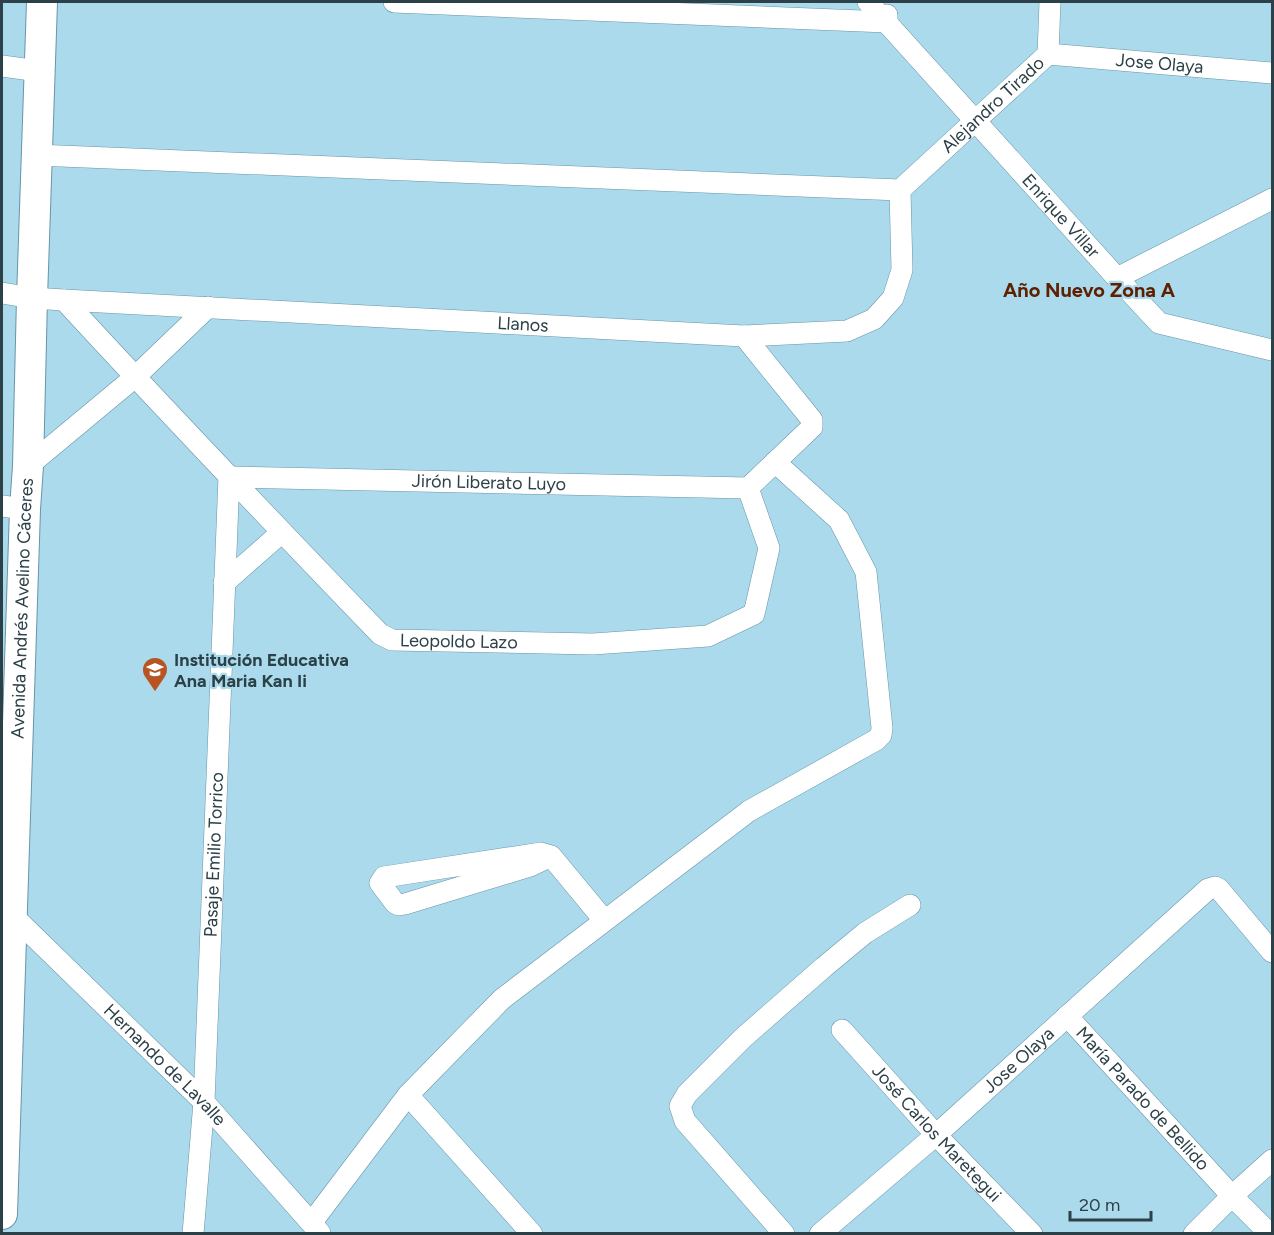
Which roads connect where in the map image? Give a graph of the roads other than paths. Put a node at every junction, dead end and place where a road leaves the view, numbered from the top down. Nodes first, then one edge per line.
1 (42, 2) edge
2 (394, 2) edge
3 (868, 2) edge
4 (1050, 2) edge
5 (887, 12) edge
6 (1048, 54) junction
7 (2, 66) edge
8 (39, 71) junction
9 (1272, 73) edge
10 (975, 121) junction
11 (36, 155) junction
12 (900, 190) junction
13 (1272, 199) edge
14 (1117, 278) junction
15 (2, 293) edge
16 (32, 298) junction
17 (64, 300) junction
18 (208, 307) junction
19 (744, 336) junction
20 (1272, 350) edge
21 (135, 377) junction
22 (775, 462) junction
23 (28, 466) junction
24 (229, 477) junction
25 (748, 488) junction
26 (13, 507) edge
27 (282, 532) junction
28 (224, 582) junction
29 (10, 694) edge
30 (551, 856) junction
31 (7, 884) edge
32 (910, 905) dead end
33 (12, 915) junction
34 (604, 921) junction
35 (1272, 952) edge
36 (1067, 1016) junction
37 (843, 1030) dead end
38 (4, 1085) edge
39 (408, 1095) junction
40 (204, 1102) junction
41 (936, 1135) junction
42 (1272, 1160) edge
43 (1232, 1196) junction
44 (2, 1214) edge
45 (316, 1228) edge
46 (193, 1233) edge
47 (532, 1233) edge
48 (784, 1233) edge
49 (820, 1233) edge
50 (1032, 1233) edge
51 (1194, 1233) edge
52 (1270, 1233) edge

1 - 8 street, Avenida Andrés Avelino Cáceres
2 - 5 street
3 - 5 street, Enrique Villar
4 - 6 street, Alejandro Tirado
5 - 10 street, Enrique Villar
6 - 9 street, Jose Olaya
6 - 10 street, Alejandro Tirado
7 - 8 street
8 - 11 street, Avenida Andrés Avelino Cáceres
10 - 12 street, Alejandro Tirado
10 - 14 street, Enrique Villar
11 - 12 street
11 - 16 street, Avenida Andrés Avelino Cáceres
12 - 19 street, Llanos
13 - 14 street
14 - 20 street, Enrique Villar
15 - 16 street, Llanos
16 - 17 street, Llanos
16 - 23 street, Avenida Andrés Avelino Cáceres
17 - 18 street, Llanos
17 - 21 street, Leopoldo Lazo
18 - 19 street, Llanos
18 - 21 street
19 - 22 street
21 - 23 street
21 - 24 street, Leopoldo Lazo
22 - 25 street
22 - 34 street
23 - 26 street, Avenida Andrés Avelino Cáceres
24 - 25 street, Jirón Liberato Luyo
24 - 27 street, Leopoldo Lazo
24 - 28 street, Pasaje Emilio Torrico
25 - 27 street, Leopoldo Lazo
26 - 29 street, Avenida Andrés Avelino Cáceres
27 - 28 street
28 - 40 street, Pasaje Emilio Torrico
29 - 31 street, Avenida Andrés Avelino Cáceres
30 - 30 street
30 - 34 street
31 - 33 street, Avenida Andrés Avelino Cáceres
32 - 48 street
33 - 38 street, Avenida Andrés Avelino Cáceres
33 - 40 street, Hernando de Lavalle
34 - 39 street
35 - 36 street, Jose Olaya
36 - 41 street, Jose Olaya
36 - 43 street, María Parado de Bellido
37 - 41 street, José Carlos Maretegui
38 - 44 street, Avenida Andrés Avelino Cáceres
39 - 45 street
39 - 47 street
40 - 45 street, Hernando de Lavalle
40 - 46 street, Pasaje Emilio Torrico
41 - 49 street, Jose Olaya
41 - 50 street, José Carlos Maretegui
42 - 43 street
43 - 51 street
43 - 52 street, María Parado de Bellido

